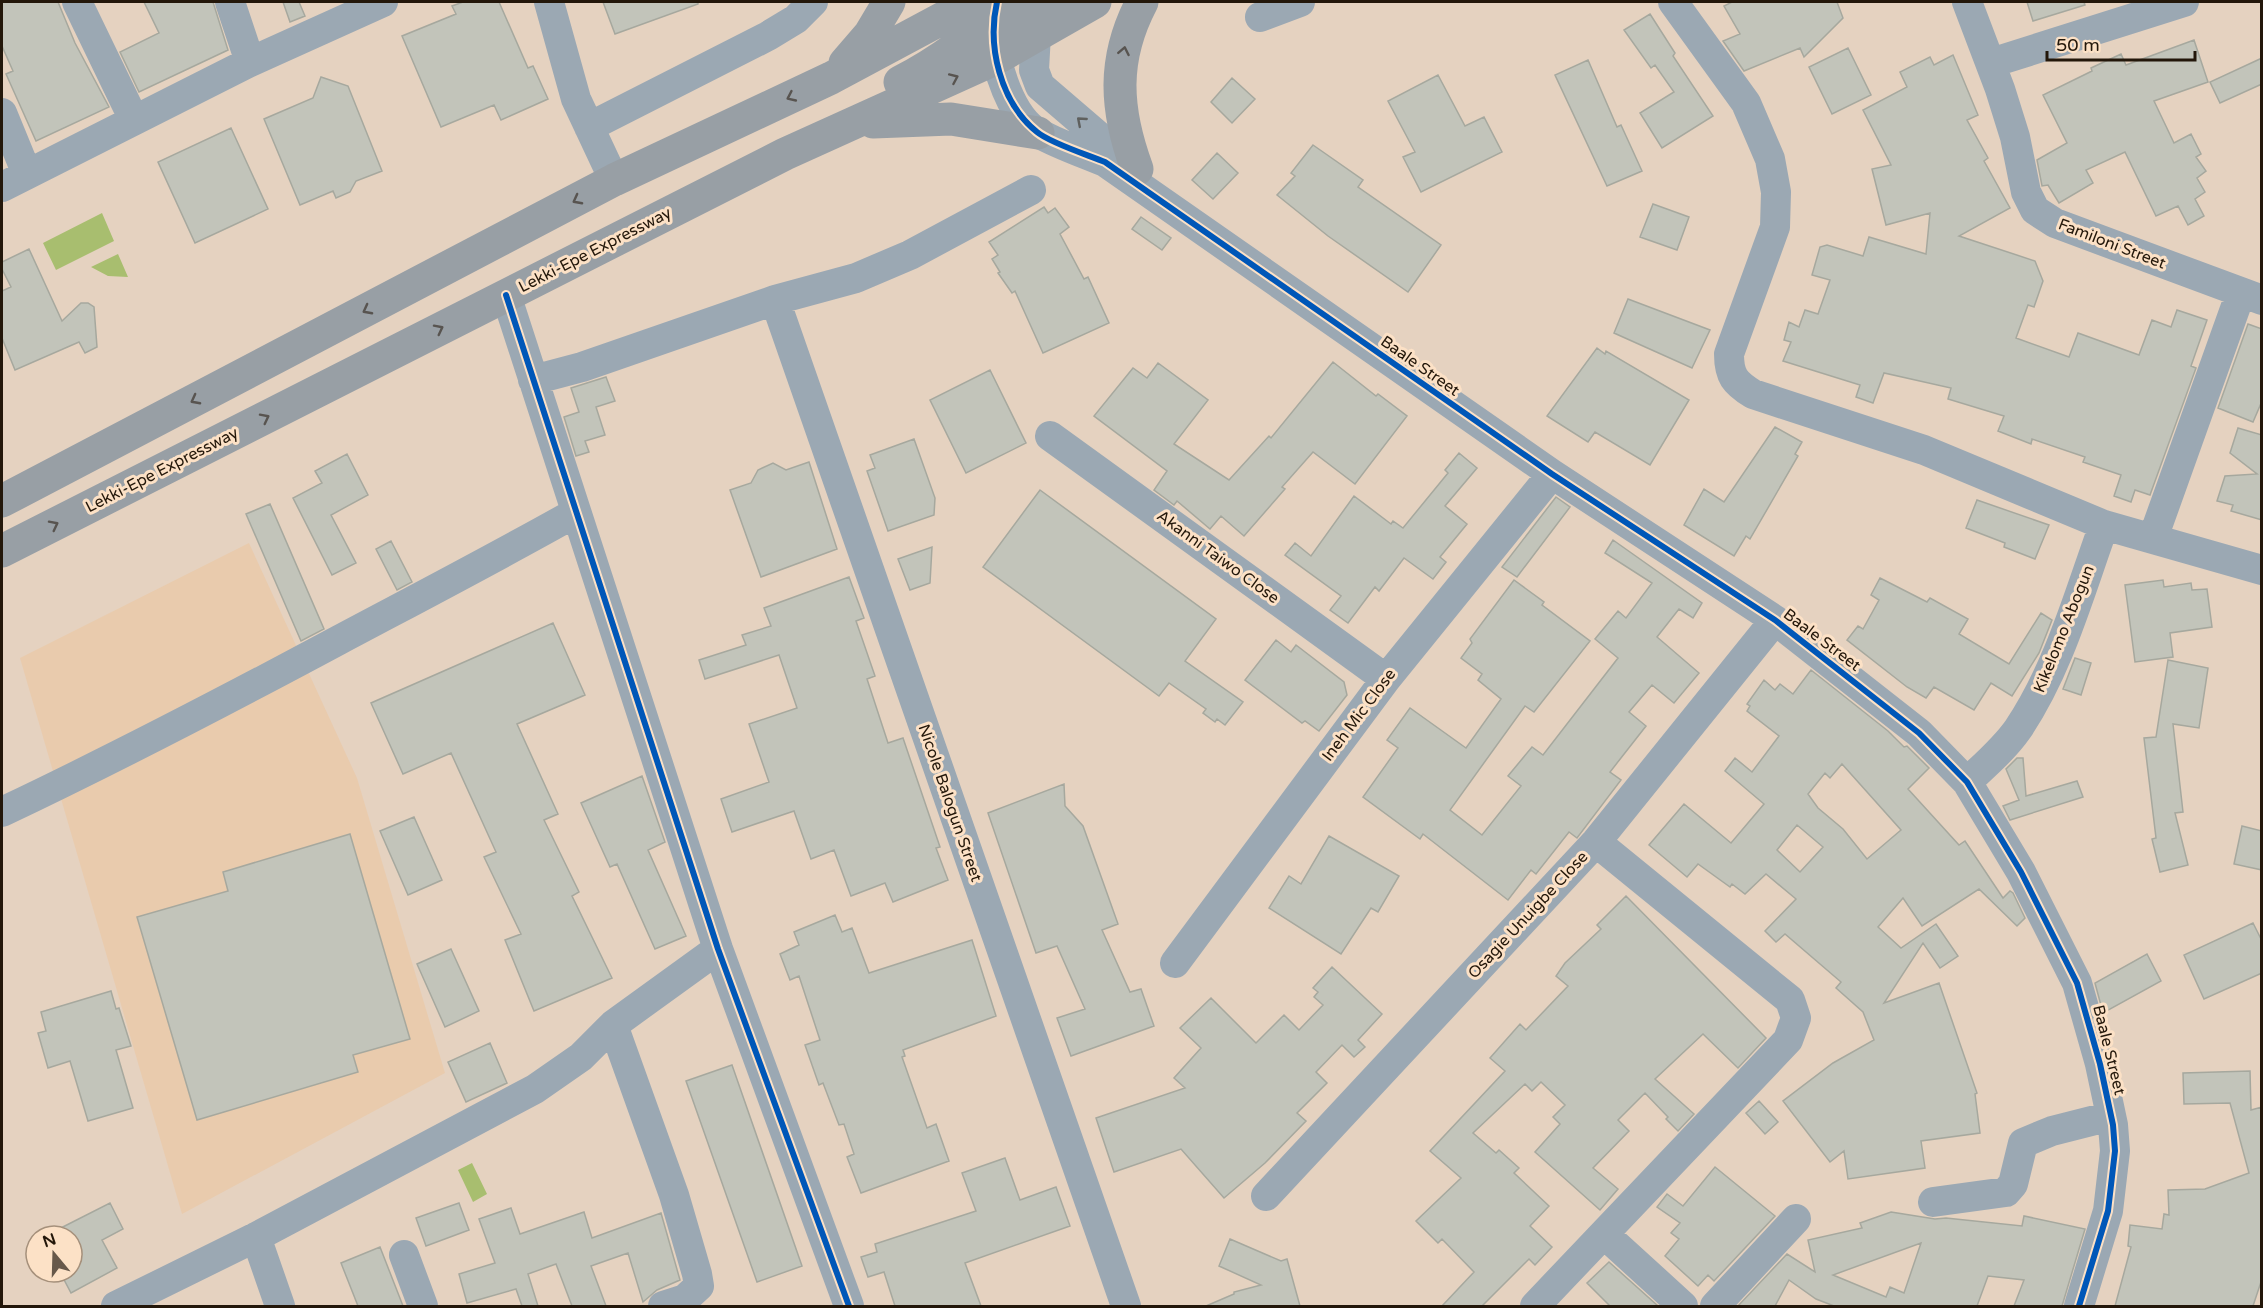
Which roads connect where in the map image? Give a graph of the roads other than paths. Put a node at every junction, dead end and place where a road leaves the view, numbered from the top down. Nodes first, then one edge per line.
1 (77, 2) edge
2 (230, 2) edge
3 (383, 2) edge
4 (549, 2) edge
5 (813, 2) edge
6 (889, 2) edge
7 (1095, 2) edge
8 (1142, 2) edge
9 (1300, 2) edge
10 (1673, 2) edge
11 (1967, 2) edge
12 (2184, 2) edge
13 (1016, 9) edge
14 (1260, 17) dead end
15 (995, 59) junction
16 (250, 62) junction
17 (1991, 63) junction
18 (831, 78) junction
19 (2, 113) edge
20 (134, 120) junction
21 (589, 127) junction
22 (1038, 133) junction
23 (785, 154) junction
24 (1137, 169) junction
25 (614, 180) junction
26 (14, 181) edge
27 (1031, 190) dead end
28 (670, 212) junction
29 (1184, 219) junction
30 (506, 295) junction
31 (2251, 296) edge
32 (775, 300) junction
33 (533, 380) junction
34 (1050, 436) dead end
35 (1552, 474) junction
36 (2, 501) edge
37 (575, 513) junction
38 (2104, 525) junction
39 (2153, 538) junction
40 (2, 551) edge
41 (2262, 570) edge
42 (1775, 620) junction
43 (1386, 679) junction
44 (1967, 782) junction
45 (2, 812) edge
46 (1596, 842) junction
47 (718, 949) junction
48 (1175, 963) dead end
49 (613, 1025) junction
50 (2111, 1116) junction
51 (1266, 1196) dead end
52 (1933, 1202) dead end
53 (1796, 1219) dead end
54 (1604, 1234) junction
55 (256, 1237) junction
56 (404, 1255) dead end
57 (134, 1302) edge
58 (280, 1306) edge
59 (423, 1306) edge
60 (663, 1306) edge
61 (849, 1306) edge
62 (1126, 1306) edge
63 (1534, 1306) edge
64 (1683, 1306) edge
65 (1715, 1306) edge
66 (2079, 1306) edge

1 - 20 street
2 - 16 street
3 - 16 street
4 - 21 street
5 - 21 street
6 - 18 highway
7 - 13 highway
24 -> 8 highway
9 - 14 street
10 - 38 street
11 - 17 street, Familoni Street
12 - 17 street
13 - 15 highway
13 - 15 street
13 - 18 highway
24 -> 13 street
13 - 28 highway
15 - 22 street
23 -> 15 highway, Lekki-Epe Expressway
16 - 20 street
17 - 31 street, Familoni Street
18 -> 25 highway
19 - 26 street
20 - 26 street
21 - 25 street
22 - 23 highway
22 - 29 street
23 - 28 highway, Lekki-Epe Expressway
24 - 29 street
25 -> 36 highway
27 - 32 street
28 - 30 highway, Lekki-Epe Expressway
29 - 35 street, Baale Street
30 - 33 street
40 -> 30 highway, Lekki-Epe Expressway
31 - 39 street
32 - 33 street
32 - 62 street, Nicole Balogun Street
33 - 37 street
34 - 43 street, Akanni Taiwo Close
35 - 42 street, Baale Street
35 - 43 street, Ineh Mic Close
37 - 45 street
37 - 47 street
38 - 39 street
38 - 44 street, Kikelomo Abogun
39 - 41 street
42 - 44 street, Baale Street
42 - 46 street, Osagie Unuigbe Close
43 - 48 street, Ineh Mic Close
44 - 50 street, Baale Street
46 - 51 street, Osagie Unuigbe Close
46 - 54 street
47 - 49 street
47 - 61 street
49 - 55 street
49 - 60 street
50 - 52 street
50 - 66 street, Baale Street
53 - 65 street
54 - 63 street
54 - 64 street
55 - 57 street
55 - 58 street
56 - 59 street

